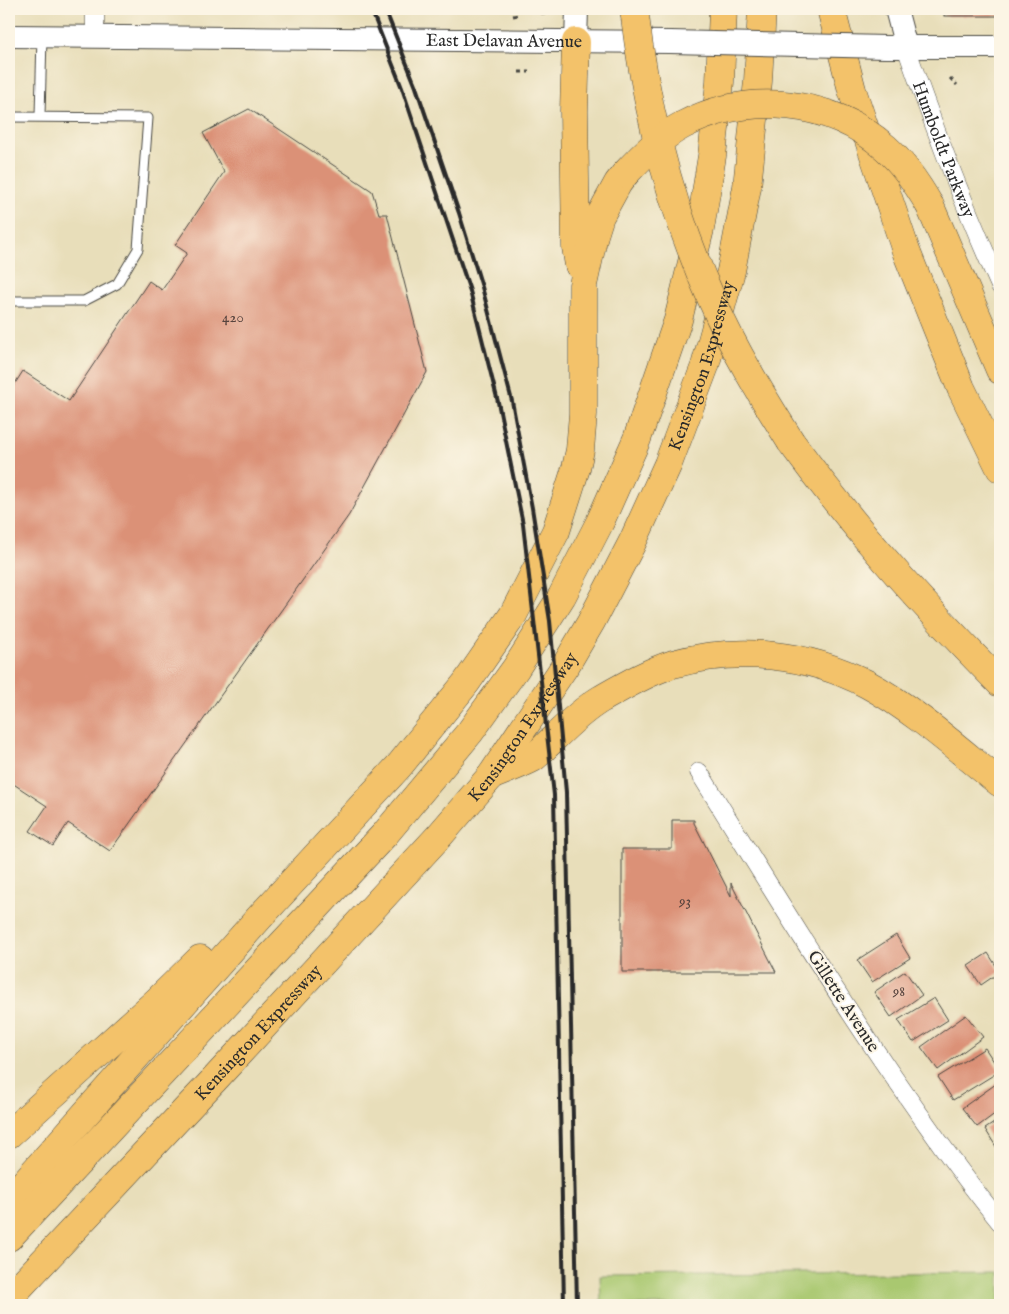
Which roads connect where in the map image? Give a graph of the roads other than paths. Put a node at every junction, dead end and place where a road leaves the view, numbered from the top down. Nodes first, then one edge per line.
1 (95, 9) edge
2 (577, 9) edge
3 (634, 9) edge
4 (723, 9) edge
5 (762, 9) edge
6 (831, 9) edge
7 (896, 9) edge
8 (9, 36) edge
9 (42, 36) junction
10 (94, 37) junction
11 (576, 42) junction
12 (896, 47) junction
13 (1000, 47) edge
14 (40, 116) junction
15 (9, 117) edge
16 (583, 285) junction
17 (1000, 286) edge
18 (9, 301) edge
19 (1000, 370) edge
20 (1000, 468) edge
21 (1000, 683) edge
22 (699, 772) dead end
23 (491, 776) junction
24 (1000, 783) edge
25 (290, 886) junction
26 (9, 1134) edge
27 (9, 1200) edge
28 (1000, 1222) edge
29 (9, 1237) edge
30 (9, 1298) edge

1 - 10 street
2 - 11 street
3 - 21 highway, bridge
4 - 29 highway, Kensington Expressway
5 - 23 highway, Kensington Expressway
6 - 20 highway
7 - 12 street, Humboldt Parkway
8 - 9 street, East Delavan Avenue
9 - 10 street, East Delavan Avenue
9 - 14 lane
10 - 11 street, East Delavan Avenue
11 - 12 street, East Delavan Avenue, bridge
11 - 16 highway
12 - 13 street, East Delavan Avenue
12 - 17 street, Humboldt Parkway
14 - 15 lane
14 - 18 lane
16 - 19 highway, bridge
16 - 25 highway
22 - 28 street, Gillette Avenue
23 - 24 highway
23 - 30 highway, Kensington Expressway
25 - 26 highway
25 - 27 highway

